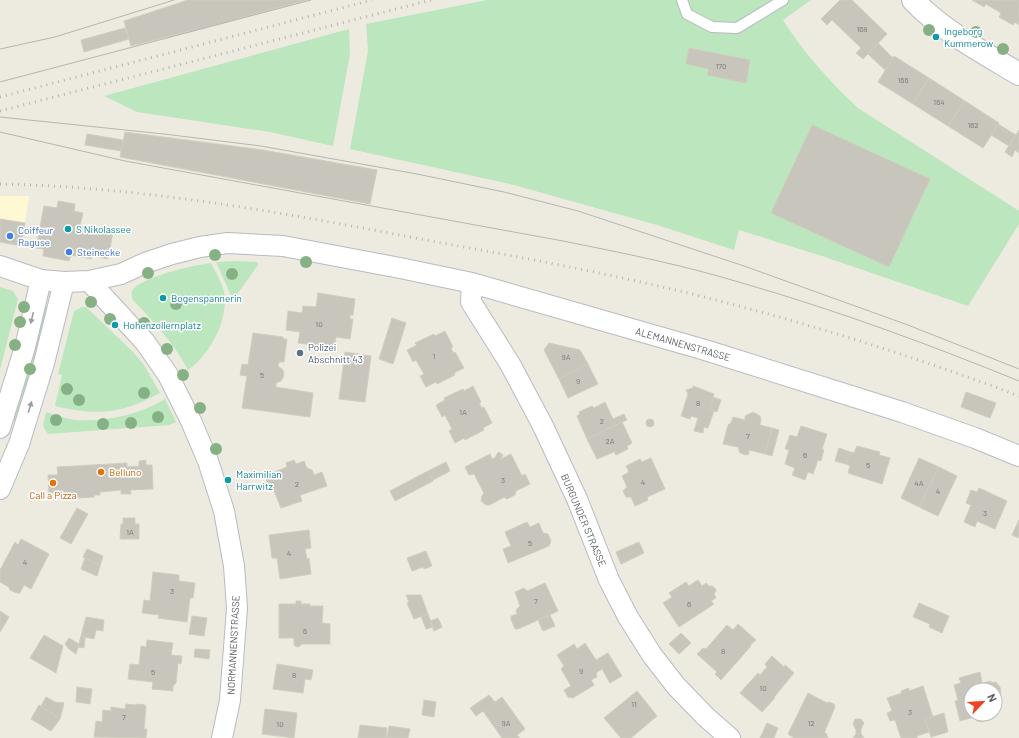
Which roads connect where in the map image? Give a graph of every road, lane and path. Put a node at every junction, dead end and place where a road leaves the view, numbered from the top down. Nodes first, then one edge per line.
1 (682, 0) edge
2 (783, 0) edge
3 (913, 0) edge
4 (1019, 74) edge
5 (0, 266) edge
6 (41, 280) junction
7 (89, 281) junction
8 (64, 282) junction
9 (472, 283) junction
10 (0, 428) edge
11 (1019, 456) edge
12 (6, 460) edge
13 (0, 489) edge
14 (222, 738) edge
15 (730, 738) edge

1 - 2 lane
3 - 4 main road
5 - 6 street
6 - 8 street
6 -> 10 street
7 - 8 street
7 - 9 street, ALEMANNENSTRASSE
7 - 14 street, NORMANNENSTRASSE
12 -> 8 street
9 - 11 street, ALEMANNENSTRASSE
9 - 15 street, BURGUNDER STRASSE
12 - 13 street

